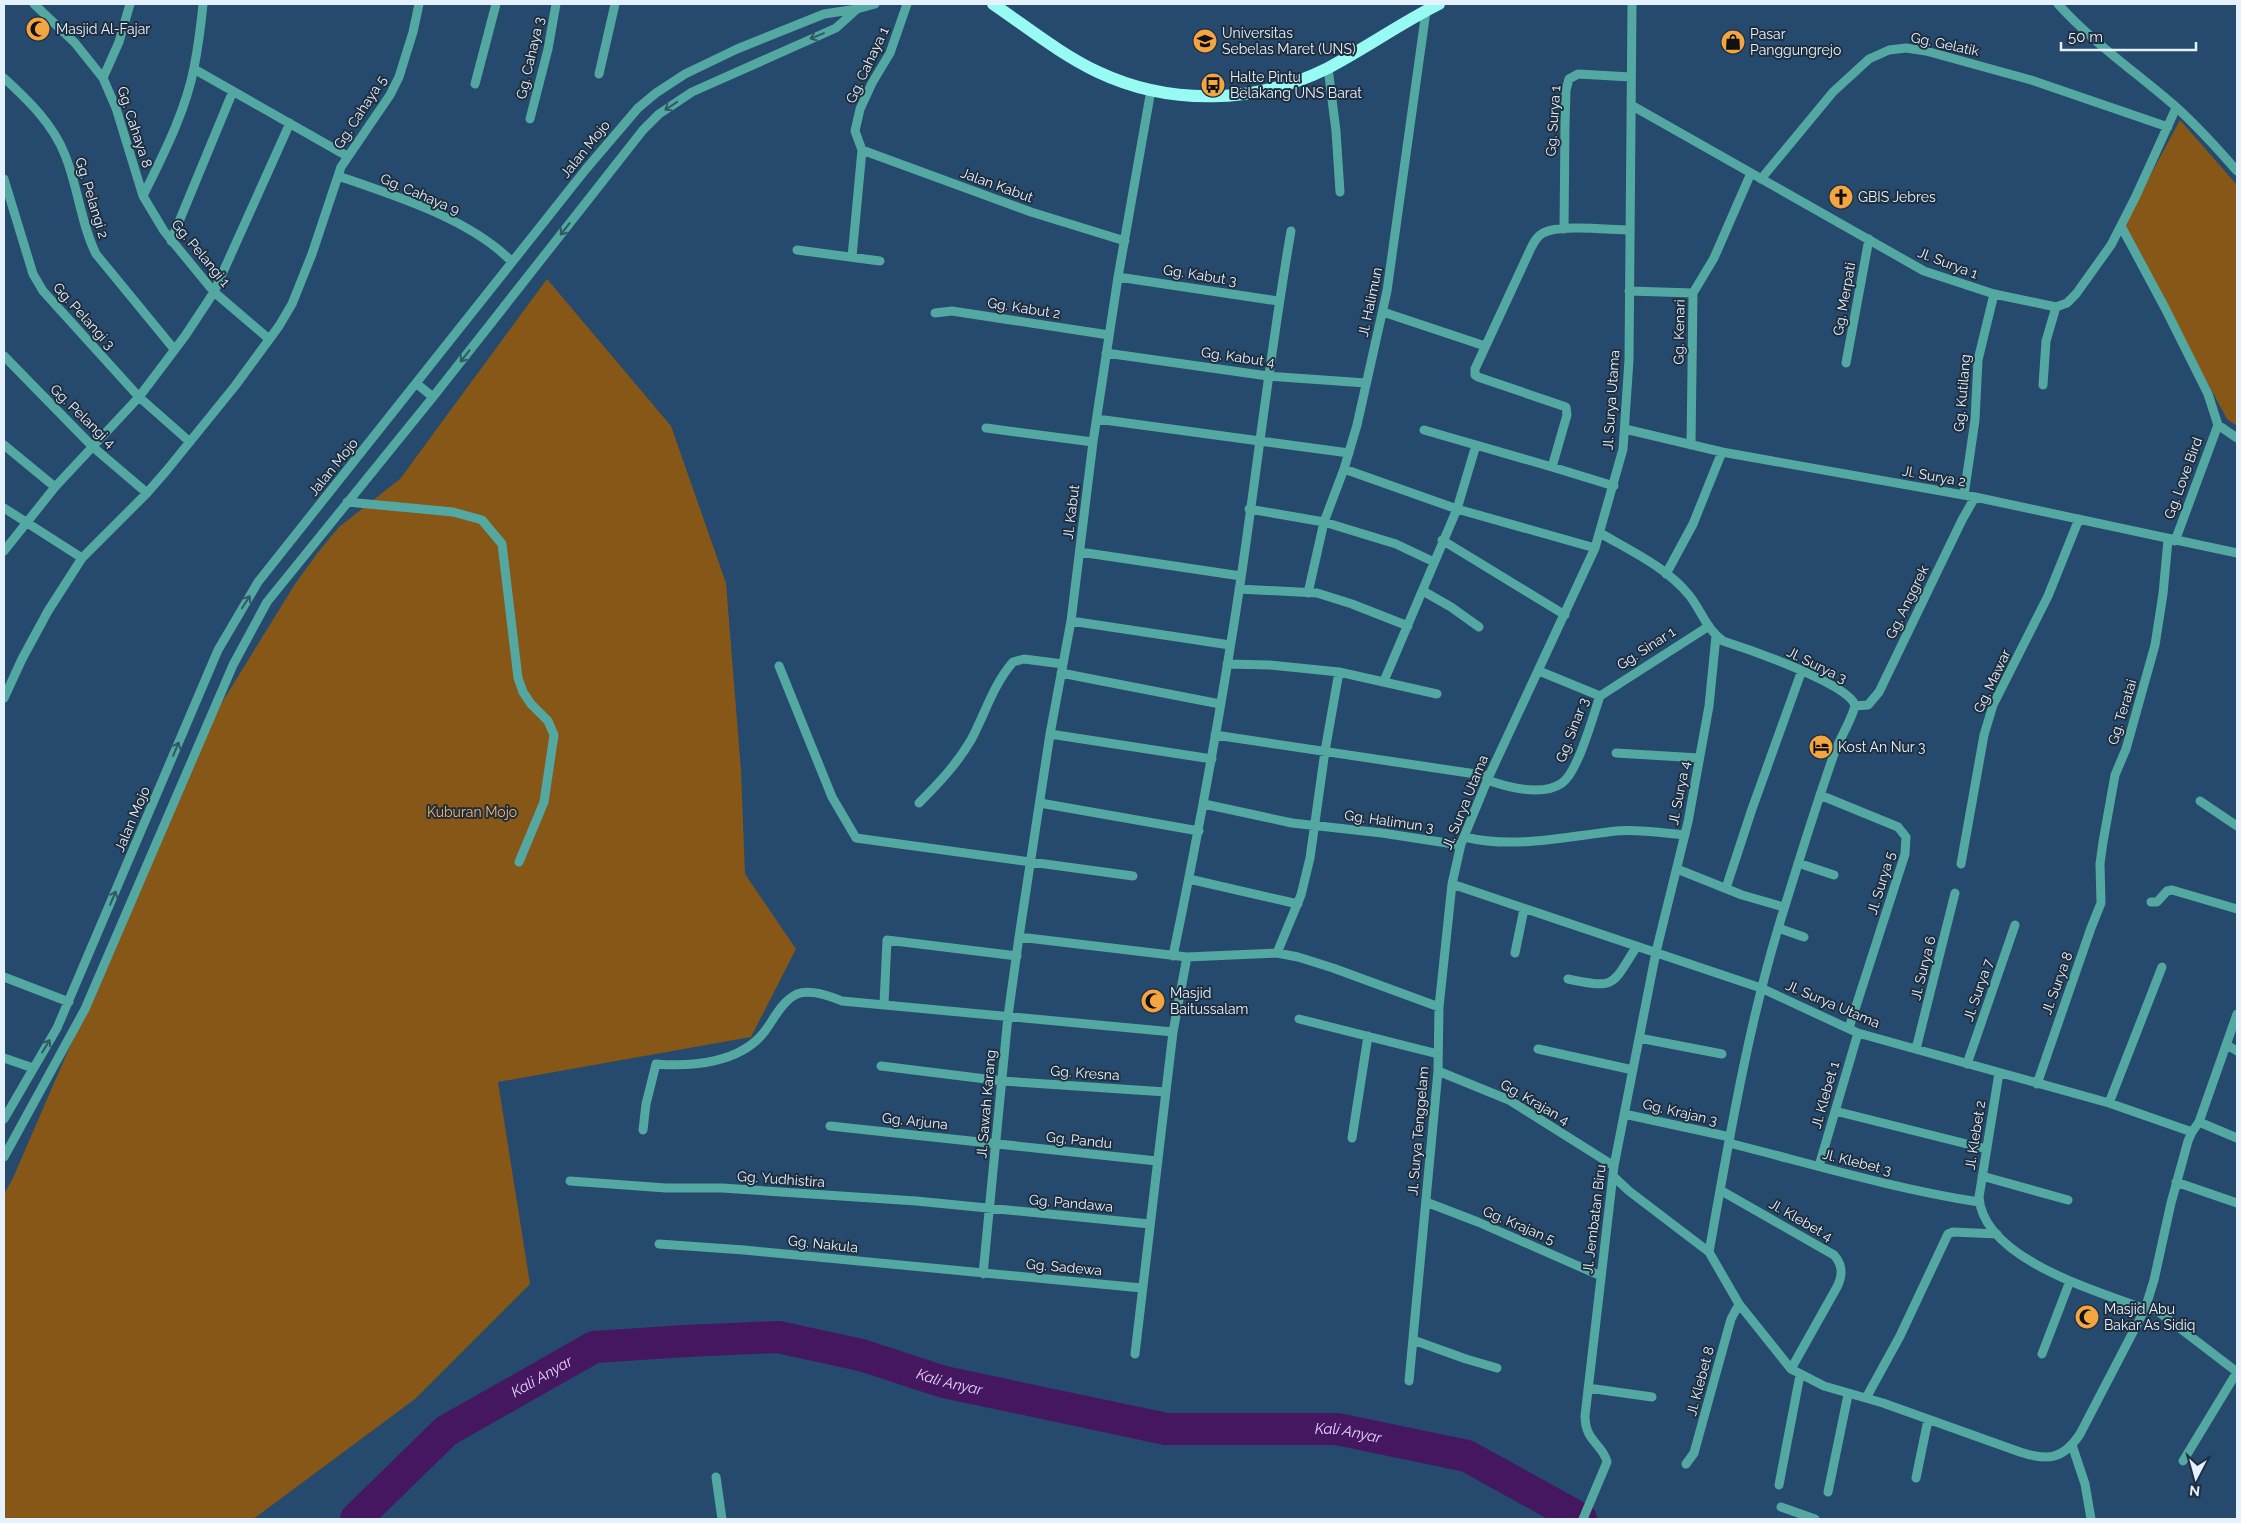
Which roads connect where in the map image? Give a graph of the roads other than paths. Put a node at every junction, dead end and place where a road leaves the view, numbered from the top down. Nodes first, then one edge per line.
1 (34, 4) edge
2 (130, 4) edge
3 (204, 4) edge
4 (419, 4) edge
5 (496, 4) edge
6 (556, 4) edge
7 (615, 4) edge
8 (875, 4) edge
9 (906, 4) edge
10 (993, 4) edge
11 (1439, 4) edge
12 (1632, 4) edge
13 (2058, 4) edge
14 (857, 9) junction
15 (1426, 11) junction
16 (1328, 68) junction
17 (194, 69) junction
18 (599, 74) dead end
19 (1631, 77) junction
20 (4, 78) edge
21 (103, 78) junction
22 (475, 84) dead end
23 (1151, 90) junction
24 (233, 92) junction
25 (1631, 105) junction
26 (2176, 108) junction
27 (530, 119) dead end
28 (290, 123) junction
29 (2168, 127) junction
30 (862, 150) junction
31 (347, 156) junction
32 (2237, 171) edge
33 (1751, 174) junction
34 (338, 176) junction
35 (4, 179) edge
36 (1761, 179) junction
37 (1340, 192) dead end
38 (143, 196) junction
39 (2121, 226) junction
40 (1564, 229) junction
41 (1630, 230) junction
42 (1290, 231) dead end
43 (1869, 239) junction
44 (171, 241) junction
45 (1125, 241) junction
46 (797, 250) dead end
47 (852, 257) junction
48 (880, 261) dead end
49 (512, 262) junction
50 (1118, 277) junction
51 (214, 292) junction
52 (1629, 292) junction
53 (1693, 293) junction
54 (1994, 294) junction
55 (1278, 301) junction
56 (2056, 307) junction
57 (1383, 312) junction
58 (935, 313) dead end
59 (1109, 335) junction
60 (269, 339) junction
61 (1485, 346) junction
62 (174, 349) junction
63 (1106, 353) junction
64 (4, 356) edge
65 (1846, 363) dead end
66 (1268, 376) junction
67 (1366, 383) junction
68 (417, 384) junction
69 (2043, 385) dead end
70 (139, 397) junction
71 (433, 397) junction
72 (1097, 419) junction
73 (2218, 425) junction
74 (986, 428) dead end
75 (1625, 429) junction
76 (1424, 430) dead end
77 (2237, 438) edge
78 (190, 442) junction
79 (1093, 442) junction
80 (4, 445) edge
81 (1476, 445) junction
82 (1692, 445) junction
83 (93, 447) junction
84 (1722, 452) junction
85 (1349, 453) junction
86 (1552, 467) junction
87 (1344, 469) junction
88 (1614, 486) junction
89 (55, 487) junction
90 (148, 493) junction
91 (1964, 495) junction
92 (1975, 497) junction
93 (347, 502) junction
94 (4, 508) edge
95 (1249, 509) junction
96 (1457, 509) junction
97 (2079, 519) junction
98 (26, 522) junction
99 (1324, 522) junction
100 (1600, 534) junction
101 (1442, 540) junction
102 (2172, 541) junction
103 (1595, 548) junction
104 (4, 551) edge
105 (1080, 552) junction
106 (2237, 553) edge
107 (82, 558) junction
108 (1434, 562) junction
109 (1666, 574) junction
110 (1241, 576) junction
111 (1239, 589) junction
112 (1308, 592) junction
113 (1422, 592) junction
114 (1565, 614) junction
115 (1071, 621) junction
116 (1408, 626) junction
117 (1709, 626) junction
118 (1479, 627) dead end
119 (1716, 636) junction
120 (1230, 645) junction
121 (1227, 664) junction
122 (780, 666) dead end
123 (1062, 668) junction
124 (1802, 670) junction
125 (1539, 671) junction
126 (1339, 672) junction
127 (1384, 681) junction
128 (1437, 694) dead end
129 (1600, 696) junction
130 (4, 698) edge
131 (1220, 704) junction
132 (1855, 706) junction
133 (1050, 734) junction
134 (1215, 735) junction
135 (1324, 751) junction
136 (1616, 753) dead end
137 (1699, 758) junction
138 (1212, 759) junction
139 (1488, 778) junction
140 (1820, 795) junction
141 (2200, 801) dead end
142 (920, 803) dead end
143 (1040, 803) junction
144 (1204, 804) junction
145 (1315, 826) junction
146 (2237, 826) edge
147 (1199, 831) junction
148 (1685, 834) junction
149 (1462, 841) junction
150 (518, 862) dead end
151 (1030, 862) junction
152 (1798, 863) junction
153 (1961, 864) dead end
154 (1677, 869) junction
155 (1834, 875) dead end
156 (1133, 876) dead end
157 (1189, 879) junction
158 (1452, 884) junction
159 (1726, 888) junction
160 (2101, 891) joint
161 (1955, 893) dead end
162 (2150, 902) dead end
163 (1298, 904) junction
164 (1780, 906) dead end
165 (1524, 909) junction
166 (2237, 909) edge
167 (2015, 925) dead end
168 (1778, 928) junction
169 (1804, 936) dead end
170 (1019, 937) junction
171 (1637, 946) junction
172 (1656, 952) junction
173 (1277, 953) junction
174 (1515, 954) dead end
175 (1016, 956) junction
176 (1173, 956) junction
177 (1187, 957) junction
178 (2162, 967) dead end
179 (4, 977) edge
180 (1568, 979) dead end
181 (1761, 988) junction
182 (69, 1002) junction
183 (884, 1004) junction
184 (1439, 1007) junction
185 (2237, 1014) edge
186 (1008, 1016) junction
187 (1299, 1019) dead end
188 (1849, 1028) junction
189 (1173, 1032) junction
190 (1858, 1032) junction
191 (1368, 1036) junction
192 (1639, 1038) junction
193 (2227, 1045) junction
194 (1538, 1050) dead end
195 (1916, 1050) junction
196 (2237, 1051) edge
197 (1438, 1054) junction
198 (1722, 1054) dead end
199 (4, 1058) edge
200 (1967, 1064) junction
201 (881, 1066) dead end
202 (33, 1068) junction
203 (1633, 1070) junction
204 (1438, 1071) junction
205 (1999, 1073) junction
206 (1002, 1081) junction
207 (2037, 1084) junction
208 (1166, 1092) junction
209 (2108, 1104) junction
210 (1835, 1111) junction
211 (1624, 1114) junction
212 (4, 1119) edge
213 (2199, 1122) junction
214 (830, 1126) dead end
215 (643, 1130) dead end
216 (2192, 1132) junction
217 (1352, 1138) dead end
218 (2237, 1138) edge
219 (1730, 1140) junction
220 (997, 1144) junction
221 (1987, 1149) junction
222 (4, 1156) edge
223 (1157, 1162) junction
224 (1614, 1166) junction
225 (1818, 1166) junction
226 (1613, 1176) junction
227 (1982, 1176) junction
228 (570, 1181) dead end
229 (2176, 1182) junction
230 (1720, 1190) junction
231 (2068, 1200) dead end
232 (1426, 1202) junction
233 (1979, 1202) junction
234 (2237, 1203) edge
235 (990, 1209) junction
236 (1150, 1224) junction
237 (1996, 1234) junction
238 (659, 1244) dead end
239 (1710, 1252) junction
240 (984, 1274) junction
241 (1601, 1276) junction
242 (2070, 1281) junction
243 (1142, 1288) junction
244 (1739, 1304) junction
245 (2146, 1306) junction
246 (1413, 1340) junction
247 (1134, 1354) dead end
248 (2042, 1354) dead end
249 (1498, 1368) dead end
250 (1791, 1369) junction
251 (2237, 1372) edge
252 (1800, 1375) junction
253 (1409, 1381) dead end
254 (1588, 1388) junction
255 (1848, 1395) junction
256 (1652, 1397) dead end
257 (1866, 1398) junction
258 (1928, 1420) junction
259 (2072, 1445) junction
260 (2183, 1461) dead end
261 (1686, 1464) dead end
262 (716, 1477) dead end
263 (1916, 1478) dead end
264 (1779, 1485) dead end
265 (1828, 1492) dead end
266 (1781, 1507) dead end
267 (722, 1519) edge
268 (1582, 1519) edge
269 (1815, 1519) edge
270 (2091, 1519) edge

1 - 21 street, Gg. Cahaya 8
2 - 21 street
3 - 17 street
4 - 31 street, Gg. Cahaya 5
5 - 22 street
6 - 27 street, Gg. Cahaya 3
7 - 18 street
8 - 14 street, Jalan Mojo
9 - 30 street, Gg. Cahaya 1
10 - 23 main road
11 - 15 main road
12 - 19 street, Jl. Surya Utama
13 - 26 street
14 - 49 street, Jalan Mojo
14 -> 71 street
15 - 16 main road
15 - 57 street, Jl. Halimun
16 - 23 main road
16 - 37 street
17 - 24 street
17 - 38 street
19 - 25 street, Jl. Surya Utama
19 - 40 street, Gg. Surya 1
20 - 62 street, Gg. Pelangi 2
21 - 38 street, Gg. Cahaya 8
23 - 45 street, Jl. Kabut
24 - 28 street
24 - 44 street
25 - 33 street, Jl. Surya 1
25 - 41 street, Jl. Surya Utama
26 - 29 street
26 - 32 street
28 - 31 street
28 - 51 street
29 - 36 street, Gg. Gelatik
29 - 39 street
30 - 45 street, Jalan Kabut
30 - 47 street, Gg. Cahaya 1
31 - 34 street, Gg. Cahaya 5
33 - 36 street, Jl. Surya 1
33 - 53 street, Gg. Kenari
34 - 49 street, Gg. Cahaya 9
34 - 60 street, Gg. Cahaya 5
35 - 70 street, Gg. Pelangi 3
36 - 43 street, Jl. Surya 1
38 - 44 street, Gg. Pelangi 1
39 - 56 street
39 - 73 street
40 - 41 street
40 - 61 street
41 - 52 street, Jl. Surya Utama
42 - 55 street
43 - 54 street, Jl. Surya 1
43 - 65 street, Gg. Merpati
44 - 51 street, Gg. Pelangi 1
45 - 50 street, Jl. Kabut
46 - 47 street
47 - 48 street
49 - 68 street, Jalan Mojo
50 - 55 street, Gg. Kabut 3
50 - 59 street, Jl. Kabut
51 - 60 street, Gg. Pelangi 1
51 - 62 street
52 - 53 street
52 - 75 street, Jl. Surya Utama
53 - 82 street, Gg. Kenari
54 - 56 street, Jl. Surya 1
54 - 91 street, Gg. Kutilang
55 - 66 street
56 - 69 street
57 - 61 street
57 - 67 street, Jl. Halimun
58 - 59 street, Gg. Kabut 2
59 - 63 street, Jl. Kabut
60 - 78 street, Gg. Cahaya 5
61 - 86 street
62 - 70 street
63 - 66 street, Gg. Kabut 4
63 - 72 street, Jl. Kabut
64 - 83 street, Gg. Pelangi 4
66 - 67 street, Gg. Kabut 4
66 - 95 street
67 - 85 street, Jl. Halimun
68 - 71 street
182 -> 68 street, Jalan Mojo
70 - 78 street, Gg. Pelangi 3
70 - 83 street
71 - 93 street
72 - 79 street, Jl. Kabut
72 - 85 street
73 - 77 street
73 - 102 street, Gg. Love Bird
74 - 79 street
75 - 82 street, Jl. Surya 2
75 - 88 street, Jl. Surya Utama
76 - 81 street
78 - 90 street, Gg. Cahaya 5
79 - 105 street, Jl. Kabut
80 - 89 street
81 - 86 street
81 - 96 street
82 - 84 street, Jl. Surya 2
83 - 89 street
83 - 90 street, Gg. Pelangi 4
84 - 91 street, Jl. Surya 2
84 - 109 street
85 - 87 street, Jl. Halimun
86 - 88 street
87 - 96 street
87 - 99 street, Jl. Halimun
88 - 100 street, Jl. Surya Utama
89 - 98 street
90 - 107 street, Gg. Cahaya 5
91 - 92 street, Jl. Surya 2
92 - 97 street, Jl. Surya 2
92 - 132 street, Gg. Anggrek
93 - 150 street
93 - 222 street
94 - 98 street
95 - 99 street
95 - 110 street
96 - 101 street
96 - 103 street
97 - 102 street, Jl. Surya 2
97 - 153 street, Gg. Mawar
98 - 104 street
98 - 107 street
99 - 108 street
99 - 112 street, Jl. Halimun
100 - 103 street, Jl. Surya Utama
100 - 109 street
101 - 108 street
101 - 114 street
102 - 106 street, Jl. Surya 2
102 - 160 street, Gg. Teratai
103 - 114 street, Jl. Surya Utama
105 - 110 street
105 - 115 street, Jl. Kabut
107 - 130 street, Gg. Cahaya 5
108 - 113 street
109 - 117 street
110 - 111 street
111 - 112 street
111 - 120 street
112 - 116 street
113 - 116 street
113 - 118 street
114 - 125 street, Jl. Surya Utama
115 - 120 street
115 - 123 street, Jl. Kabut
116 - 127 street
117 - 119 street
117 - 129 street, Gg. Sinar 1
119 - 124 street, Jl. Surya 3
119 - 137 street, Jl. Surya 4
120 - 121 street
121 - 126 street
121 - 131 street
122 - 151 street
123 - 131 street
123 - 133 street, Jl. Kabut
123 - 142 street
124 - 132 street, Jl. Surya 3
124 - 159 street
125 - 129 street
125 - 139 street, Jl. Surya Utama
126 - 127 street
126 - 135 street
127 - 128 street
129 - 139 street, Gg. Sinar 3
131 - 134 street
132 - 140 street
133 - 138 street
133 - 143 street, Jl. Kabut
134 - 135 street, Gg. Sinar 3
134 - 138 street
135 - 139 street, Gg. Sinar 3
135 - 145 street
136 - 137 street
137 - 148 street, Jl. Surya 4
138 - 144 street
139 - 149 street, Jl. Surya Utama
140 - 152 street
140 - 188 street, Jl. Surya 5
141 - 146 street
143 - 147 street
143 - 151 street, Jl. Kabut
144 - 145 street, Gg. Halimun 3
144 - 147 street
145 - 149 street, Gg. Halimun 3
145 - 163 street
147 - 157 street
148 - 149 street, Gg. Halimun 3
148 - 154 street, Jl. Surya 4
149 - 158 street, Jl. Surya Utama
151 - 156 street
151 - 170 street, Jl. Kabut
152 - 155 street
152 - 168 street
154 - 159 street
154 - 172 street, Jl. Surya 4
157 - 163 street
157 - 176 street
158 - 165 street, Jl. Surya Utama
158 - 184 street, Jl. Surya Tenggelam
159 - 164 street
160 - 207 street, Jl. Surya 8
161 - 195 street, Jl. Surya 6
162 - 166 street
163 - 173 street
165 - 171 street, Jl. Surya Utama
165 - 174 street
167 - 200 street, Jl. Surya 7
168 - 169 street
168 - 181 street
170 - 175 street, Jl. Sawah Karang
170 - 176 street
171 - 172 street, Jl. Surya Utama
171 - 180 street
172 - 181 street, Jl. Surya Utama
172 - 192 street, Jl. Jembatan Biru
173 - 177 street
173 - 184 street
175 - 183 street
175 - 186 street, Jl. Sawah Karang
176 - 177 street
177 - 189 street
178 - 209 street
179 - 182 street
181 - 188 street, Jl. Surya Utama
181 - 219 street
202 -> 182 street, Jalan Mojo
183 - 186 street
183 - 215 street
184 - 197 street, Jl. Surya Tenggelam
185 - 193 street
186 - 189 street
186 - 206 street, Jl. Sawah Karang
187 - 191 street
188 - 190 street, Jl. Surya Utama
189 - 208 street
190 - 195 street, Jl. Surya Utama
190 - 210 street, Jl. Klebet 1
191 - 197 street
191 - 217 street
192 - 198 street
192 - 203 street, Jl. Jembatan Biru
193 - 196 street
193 - 213 street
194 - 203 street
195 - 200 street, Jl. Surya Utama
197 - 204 street, Jl. Surya Tenggelam
199 - 202 street
200 - 205 street, Jl. Surya Utama
201 - 206 street, Gg. Kresna
202 - 212 street, Jalan Mojo
203 - 211 street, Jl. Jembatan Biru
204 - 224 street, Gg. Krajan 4
204 - 232 street, Jl. Surya Tenggelam
205 - 207 street, Jl. Surya Utama
205 - 221 street, Jl. Klebet 2
206 - 208 street, Gg. Kresna
206 - 220 street, Jl. Sawah Karang
207 - 209 street, Jl. Surya Utama
208 - 223 street
209 - 216 street, Jl. Surya Utama
210 - 221 street
210 - 225 street, Jl. Klebet 1
211 - 219 street, Gg. Krajan 3
211 - 224 street, Jl. Jembatan Biru
213 - 216 street
213 - 218 street
214 - 220 street, Gg. Arjuna
216 - 229 street
219 - 225 street, Jl. Klebet 3
219 - 230 street
220 - 223 street, Gg. Pandu
220 - 235 street, Jl. Sawah Karang
221 - 227 street, Jl. Klebet 2
223 - 236 street
224 - 226 street, Jl. Jembatan Biru
225 - 233 street, Jl. Klebet 3
226 - 239 street
226 - 241 street, Jl. Jembatan Biru
227 - 231 street
227 - 233 street, Jl. Klebet 2
228 - 235 street, Gg. Yudhistira
229 - 234 street
229 - 245 street
230 - 239 street
230 - 250 street, Jl. Klebet 4
232 - 241 street, Gg. Krajan 5
232 - 246 street, Jl. Surya Tenggelam
233 - 237 street
235 - 236 street, Gg. Pandawa
235 - 240 street, Jl. Sawah Karang
236 - 243 street
237 - 242 street
237 - 257 street
238 - 240 street, Gg. Nakula
239 - 244 street
240 - 243 street, Gg. Sadewa
241 - 254 street, Jl. Jembatan Biru
242 - 245 street
242 - 248 street
243 - 247 street
244 - 250 street
244 - 261 street, Jl. Klebet 8
245 - 251 street
245 - 259 street
246 - 249 street
246 - 253 street, Jl. Surya Tenggelam
250 - 252 street
251 - 260 street
252 - 255 street
252 - 264 street
254 - 256 street
254 - 268 street, Jl. Jembatan Biru
255 - 257 street
255 - 265 street
257 - 258 street
258 - 259 street
258 - 263 street
259 - 270 street
262 - 267 street
266 - 269 street

